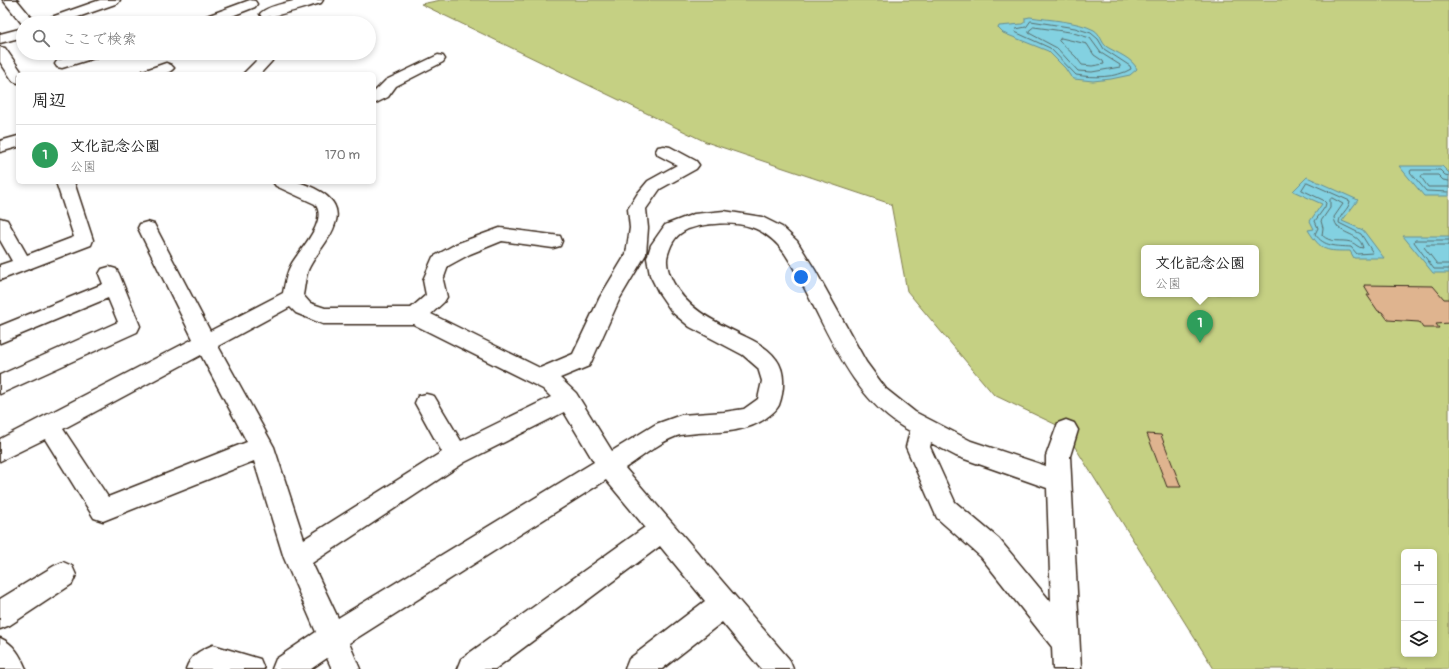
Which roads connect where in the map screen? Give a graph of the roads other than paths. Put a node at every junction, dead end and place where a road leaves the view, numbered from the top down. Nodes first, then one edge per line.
1 (10, 0) edge
2 (113, 0) edge
3 (316, 0) edge
4 (247, 2) edge
5 (23, 16) edge
6 (68, 16) edge
7 (216, 16) edge
8 (262, 16) edge
9 (270, 16) edge
10 (16, 34) edge
11 (0, 39) edge
12 (0, 51) edge
13 (438, 59) dead end
14 (58, 60) edge
15 (83, 60) edge
16 (264, 60) edge
17 (166, 68) dead end
18 (66, 69) edge
19 (154, 72) edge
20 (253, 72) edge
21 (16, 75) edge
22 (376, 98) edge
23 (16, 142) edge
24 (0, 147) edge
25 (664, 151) dead end
26 (66, 184) edge
27 (286, 184) edge
28 (0, 224) edge
29 (147, 228) dead end
30 (553, 241) dead end
31 (23, 264) junction
32 (628, 268) junction
33 (660, 270) junction
34 (0, 273) edge
35 (292, 297) junction
36 (416, 316) junction
37 (0, 335) edge
38 (206, 344) junction
39 (540, 377) junction
40 (0, 385) edge
41 (568, 399) junction
42 (426, 403) dead end
43 (49, 426) junction
44 (922, 427) junction
45 (1066, 430) dead end
46 (262, 447) junction
47 (0, 451) edge
48 (457, 455) junction
49 (609, 466) junction
50 (1059, 480) junction
51 (661, 530) junction
52 (297, 558) junction
53 (63, 575) dead end
54 (723, 604) junction
55 (0, 615) edge
56 (333, 637) junction
57 (1066, 641) junction
58 (0, 652) edge
59 (12, 669) edge
60 (200, 669) edge
61 (250, 669) edge
62 (286, 669) edge
63 (346, 669) edge
64 (471, 669) edge
65 (639, 669) edge
66 (779, 669) edge
67 (1067, 669) edge

1 - 5 street
2 - 6 street
3 - 9 street
4 - 7 street
4 - 8 street
10 - 11 street
12 - 21 street
13 - 22 street
14 - 18 street
15 - 18 street
16 - 20 street
17 - 19 street
23 - 24 street
25 - 32 street
26 - 31 street
27 - 35 street
28 - 31 street
29 - 38 street
30 - 36 street
31 - 34 street
32 - 33 street
32 - 39 street
33 - 44 street
33 - 49 street
35 - 36 street
35 - 38 street
36 - 39 street
37 - 40 street
38 - 43 street
38 - 46 street
39 - 41 street
41 - 48 street
41 - 49 street
42 - 48 street
43 - 46 street
43 - 47 street
44 - 50 street
44 - 57 street
45 - 50 street
46 - 52 street
48 - 52 street
49 - 51 street
49 - 56 street
50 - 57 street
51 - 54 street
51 - 64 street
52 - 56 street
53 - 55 street
54 - 65 street
54 - 66 street
56 - 62 street
56 - 63 street
57 - 67 street
58 - 59 street
60 - 61 street

